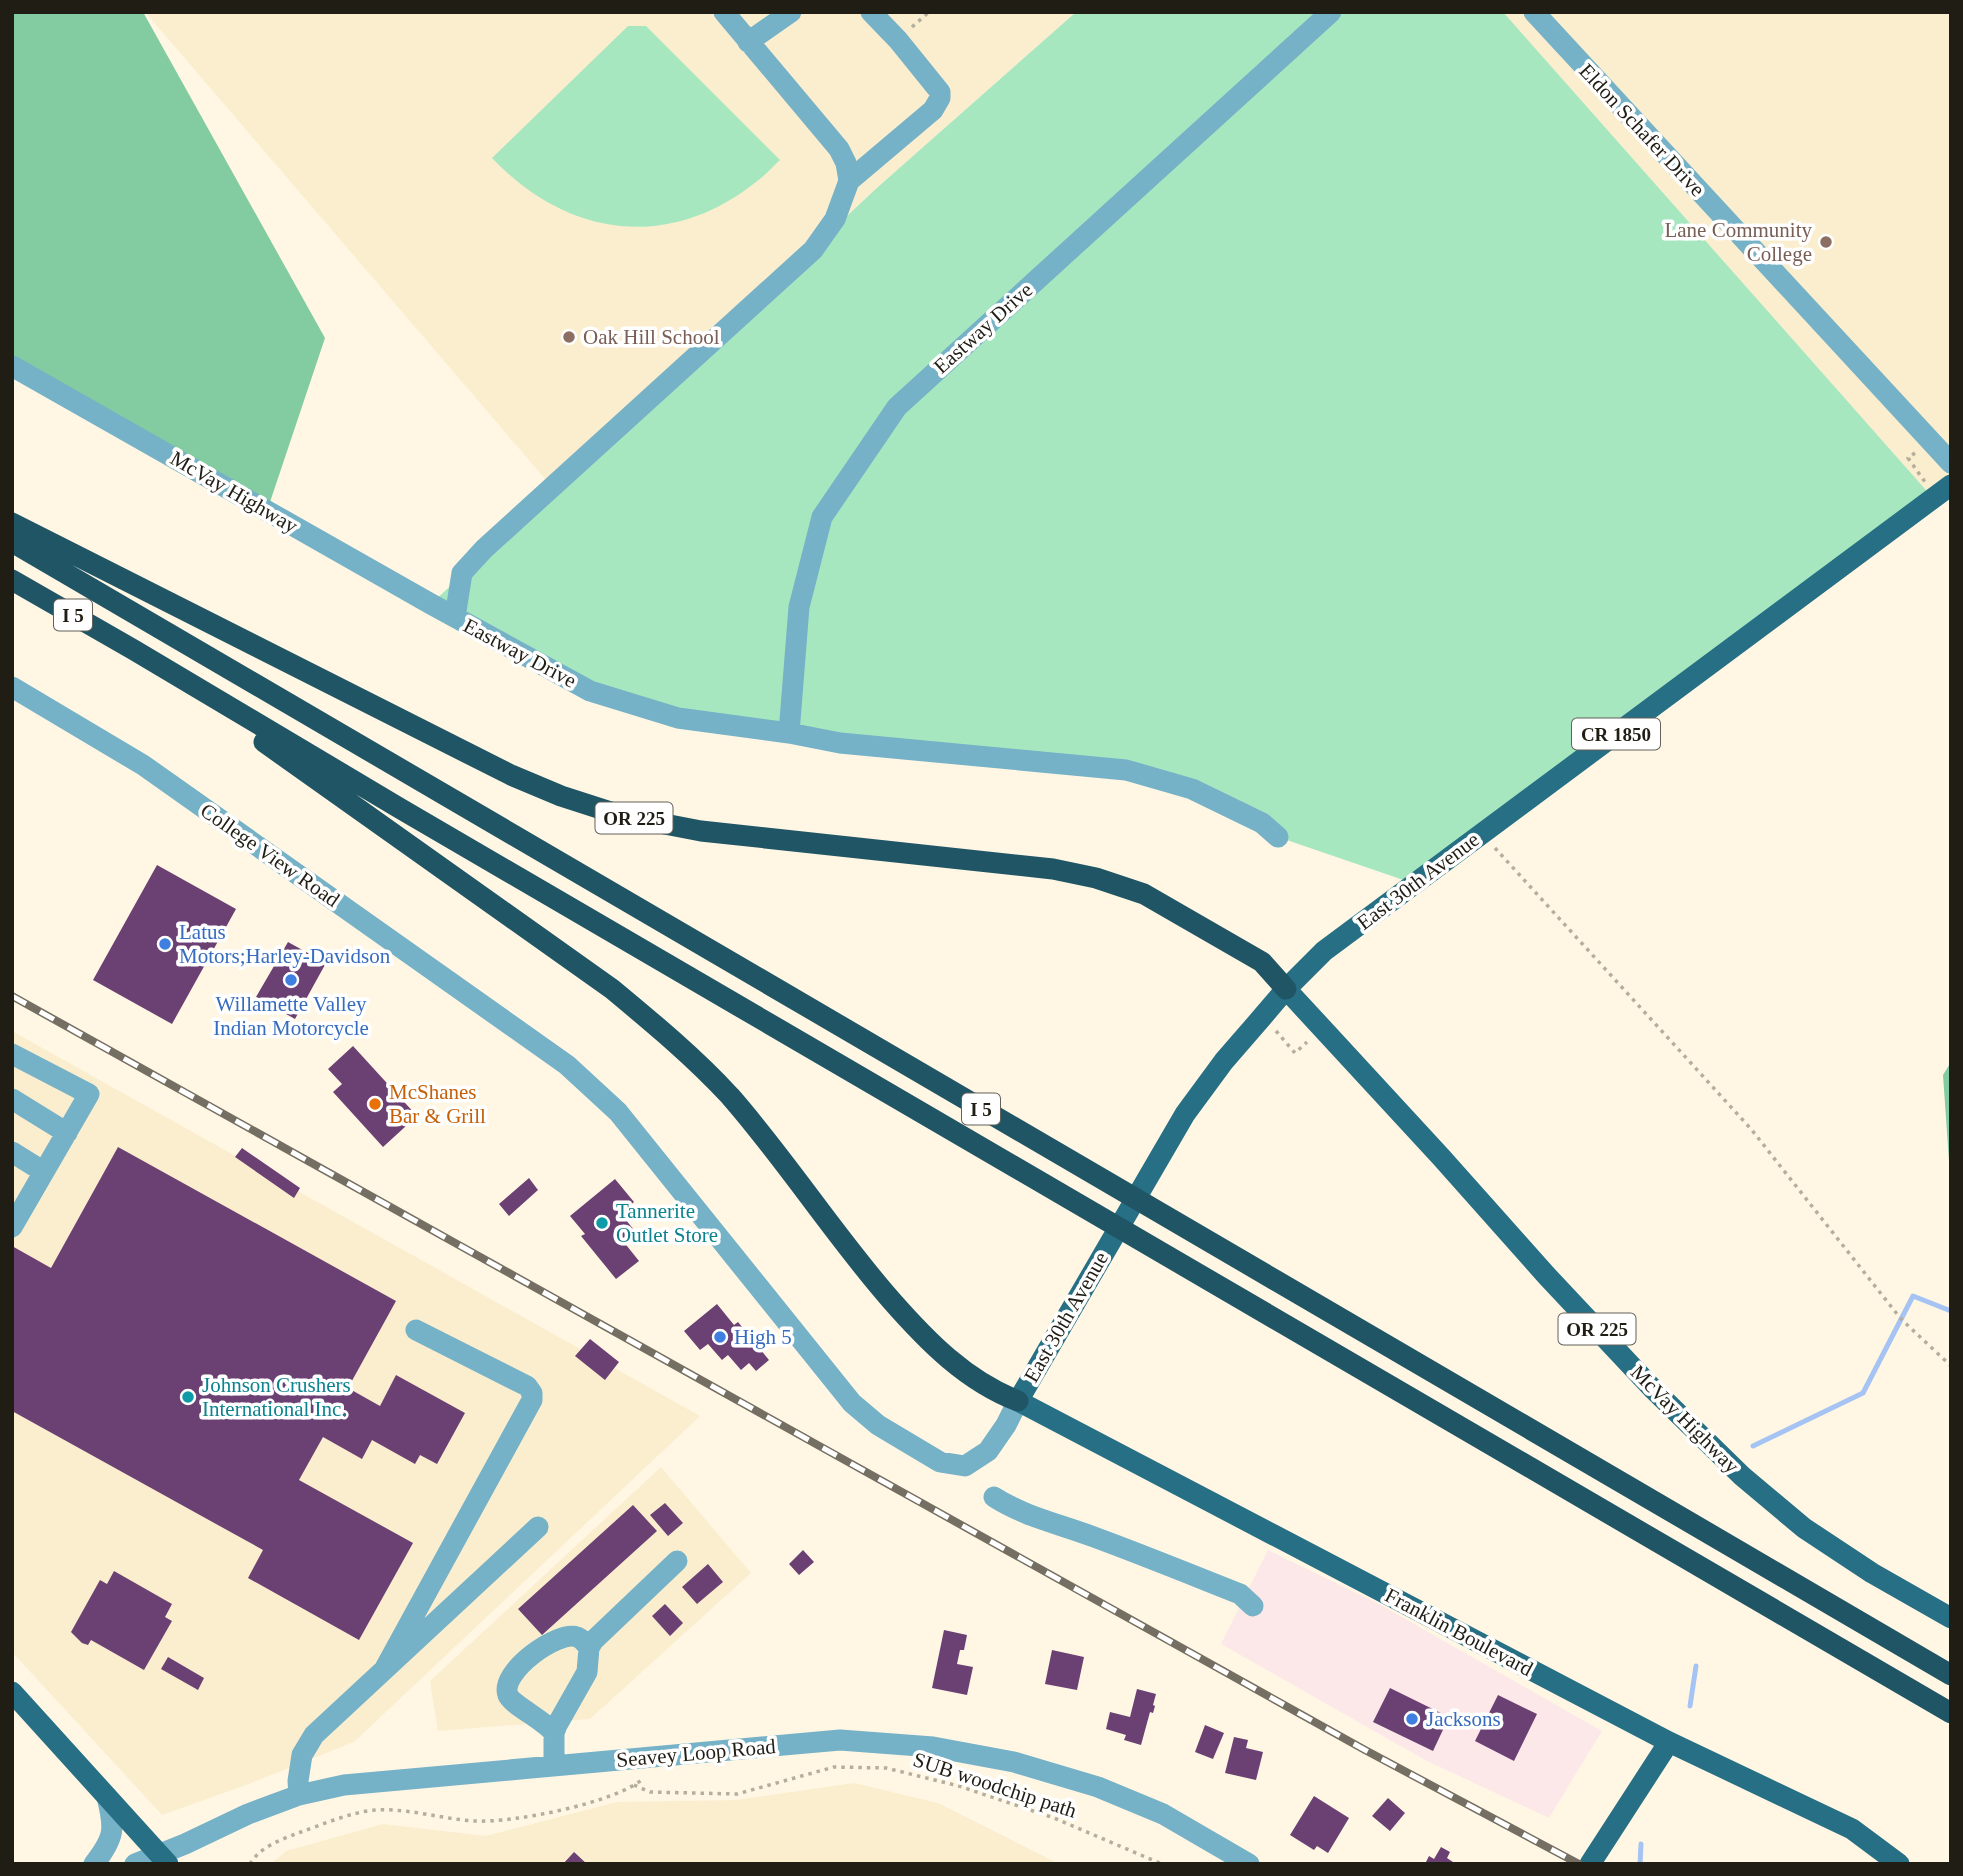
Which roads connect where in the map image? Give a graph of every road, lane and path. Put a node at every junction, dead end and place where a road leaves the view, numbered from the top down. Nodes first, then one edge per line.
1 (723, 12) edge
2 (791, 12) edge
3 (871, 12) edge
4 (1331, 12) edge
5 (1534, 12) edge
6 (748, 42) junction
7 (849, 181) junction
8 (12, 366) edge
9 (1951, 463) edge
10 (1951, 485) edge
11 (12, 523) edge
12 (12, 542) edge
13 (12, 580) edge
14 (455, 617) junction
15 (134, 650) junction
16 (12, 687) edge
17 (789, 733) junction
18 (1482, 834) junction
19 (1278, 837) dead end
20 (1286, 989) junction
21 (1263, 1016) junction
22 (1321, 1029) junction
23 (12, 1055) edge
24 (12, 1099) edge
25 (67, 1133) junction
26 (12, 1153) edge
27 (44, 1172) junction
28 (15, 1214) edge
29 (416, 1330) dead end
30 (1951, 1366) edge
31 (1018, 1401) junction
32 (994, 1497) dead end
33 (538, 1527) dead end
34 (677, 1561) dead end
35 (1253, 1606) dead end
36 (1951, 1618) edge
37 (589, 1648) junction
38 (384, 1670) junction
39 (1951, 1675) edge
40 (12, 1692) edge
41 (1951, 1713) edge
42 (554, 1733) junction
43 (1669, 1742) junction
44 (554, 1766) junction
45 (299, 1795) junction
46 (107, 1797) junction
47 (164, 1859) edge
48 (94, 1864) edge
49 (135, 1864) edge
50 (250, 1864) edge
51 (1162, 1864) edge
52 (1249, 1864) edge
53 (1590, 1864) edge
54 (1899, 1864) edge

1 - 6 street
2 - 6 street
3 - 7 street
4 - 17 street, Eastway Drive
5 - 9 street, Eldon Schafer Drive
6 - 7 street
7 - 14 street
8 - 14 street, McVay Highway
10 - 18 main road, East 30th Avenue / CR 1850
11 - 20 highway, OR 225
12 - 39 highway, I 5
13 - 15 highway, I 5
14 - 17 street, Eastway Drive
15 - 31 highway
15 - 41 highway, I 5
16 - 31 street, College View Road
17 - 19 street, Eastway Drive
18 - 20 main road, East 30th Avenue / CR 1850
18 - 30 path
20 - 21 main road, East 30th Avenue
20 - 22 main road, McVay Highway / OR 225
21 - 22 path
21 - 31 main road, East 30th Avenue
22 - 36 main road, McVay Highway / OR 225
23 - 25 street
24 - 25 street
25 - 27 street
26 - 27 street
27 - 28 street
29 - 38 street
31 - 43 main road, Franklin Boulevard
32 - 35 street
33 - 38 street
34 - 37 street
37 - 42 street
37 - 42 street
38 - 45 street
40 - 46 main road
42 - 44 street
43 - 53 main road
43 - 54 main road, Franklin Boulevard
44 - 45 street, Seavey Loop Road
44 - 52 street, Seavey Loop Road
45 - 47 street, Seavey Loop Road
46 - 47 main road
46 - 48 street
47 - 49 street, Seavey Loop Road
50 - 51 path, SUB woodchip path

